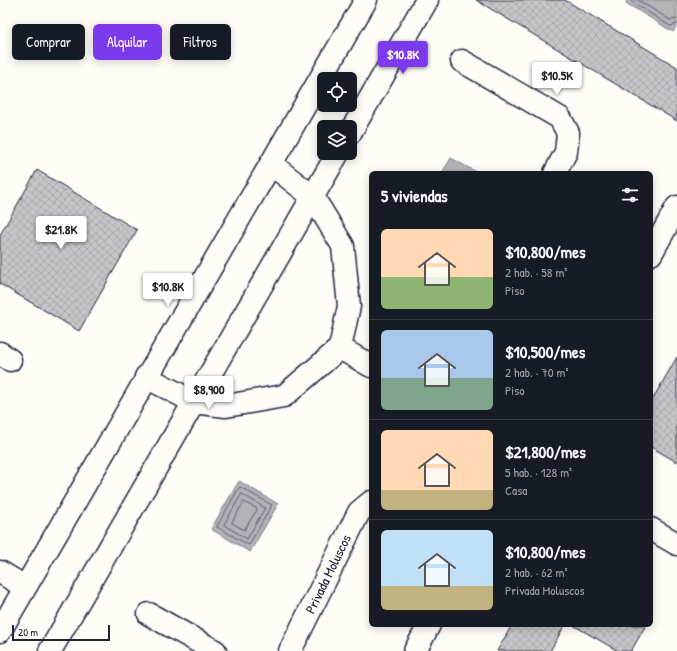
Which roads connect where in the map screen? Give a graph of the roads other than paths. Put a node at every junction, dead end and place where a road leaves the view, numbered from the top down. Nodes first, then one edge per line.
1 (366, 0) edge
2 (427, 0) edge
3 (462, 61) dead end
4 (357, 121) edge
5 (334, 160) edge
6 (270, 164) junction
7 (556, 171) edge
8 (313, 197) junction
9 (677, 207) edge
10 (653, 250) edge
11 (340, 348) junction
12 (369, 365) edge
13 (146, 377) junction
14 (194, 402) junction
15 (369, 504) edge
16 (653, 530) edge
17 (677, 544) edge
18 (0, 572) edge
19 (25, 587) junction
20 (149, 614) dead end
21 (428, 627) edge
22 (0, 631) edge
23 (50, 651) edge
24 (215, 651) edge
25 (290, 651) edge
26 (415, 651) edge

1 - 6 main road
2 - 4 main road
3 - 7 main road
5 - 8 main road
6 - 8 main road
6 - 13 main road
8 - 11 main road
8 - 14 main road
9 - 10 main road
11 - 12 main road
11 - 14 main road
13 - 14 main road
13 - 19 main road
14 - 23 main road
15 - 25 main road, Privada Moluscos
16 - 17 main road
18 - 19 main road
19 - 22 main road
20 - 24 main road
21 - 26 main road

